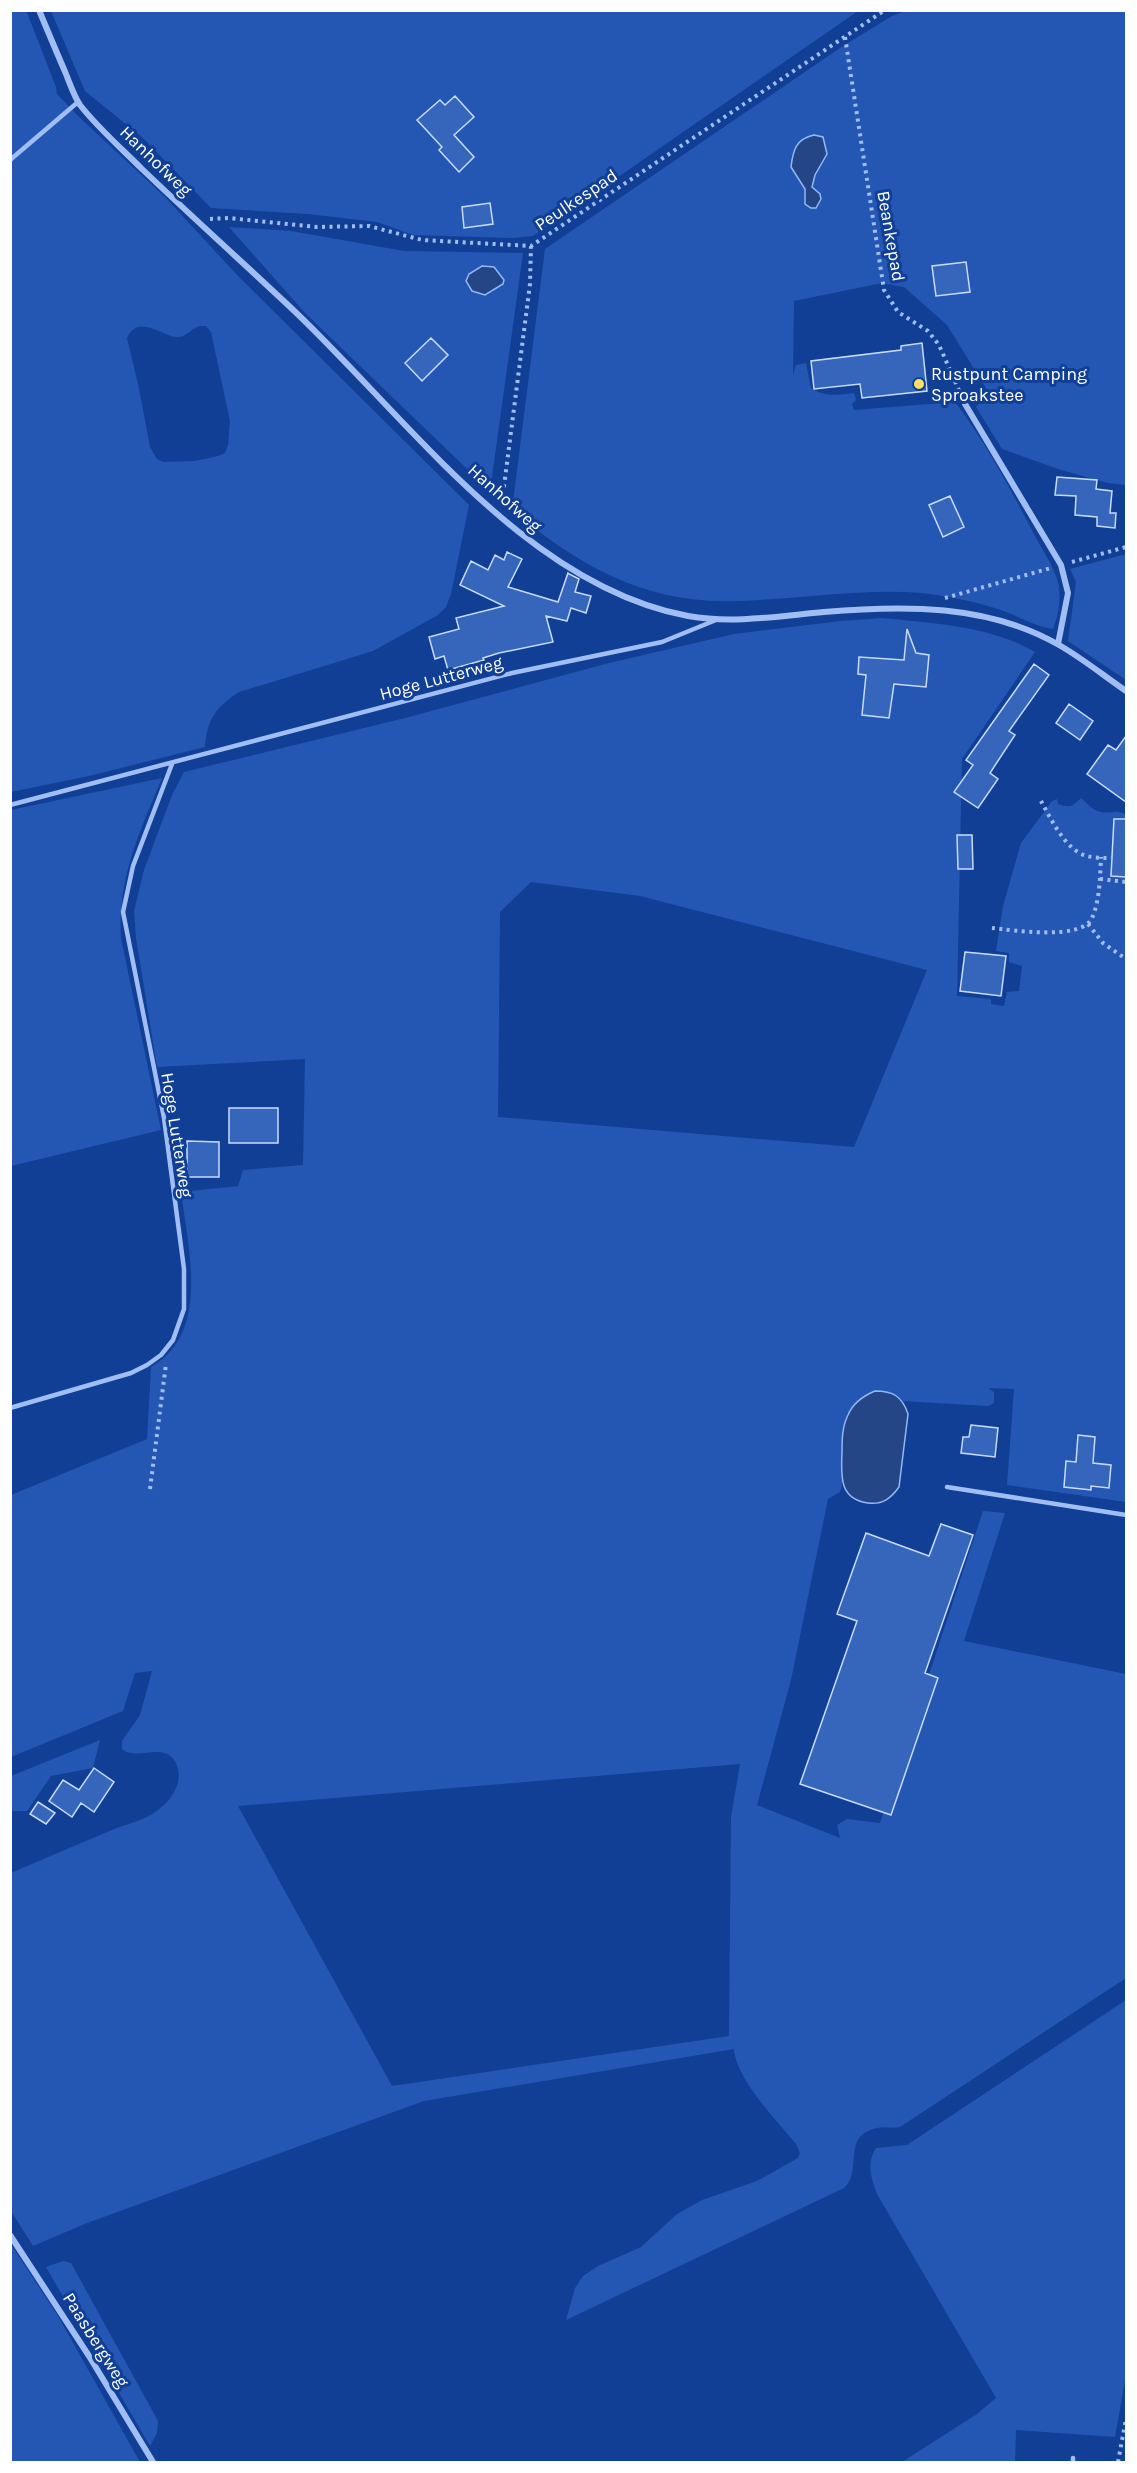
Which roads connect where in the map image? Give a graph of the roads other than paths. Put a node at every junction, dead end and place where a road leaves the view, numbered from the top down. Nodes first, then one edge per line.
1 (39, 10) edge
2 (78, 102) junction
3 (10, 160) edge
4 (965, 404) road end
5 (716, 620) junction
6 (1058, 644) junction
7 (1126, 691) edge
8 (172, 764) junction
9 (10, 805) edge
10 (10, 1408) edge
11 (947, 1487) dead end
12 (1126, 1515) edge
13 (10, 2235) edge
14 (153, 2463) edge

1 - 2 street, Hanhofweg
2 - 3 lane
2 - 5 street, Hanhofweg
4 - 6 street
5 - 6 street, Hanhofweg
5 - 8 lane, Hoge Lutterweg
6 - 7 street, Hanhofweg
8 - 9 lane, Hoge Lutterweg
8 - 10 lane, Hoge Lutterweg
11 - 12 lane
13 - 14 street, Paasbergweg

